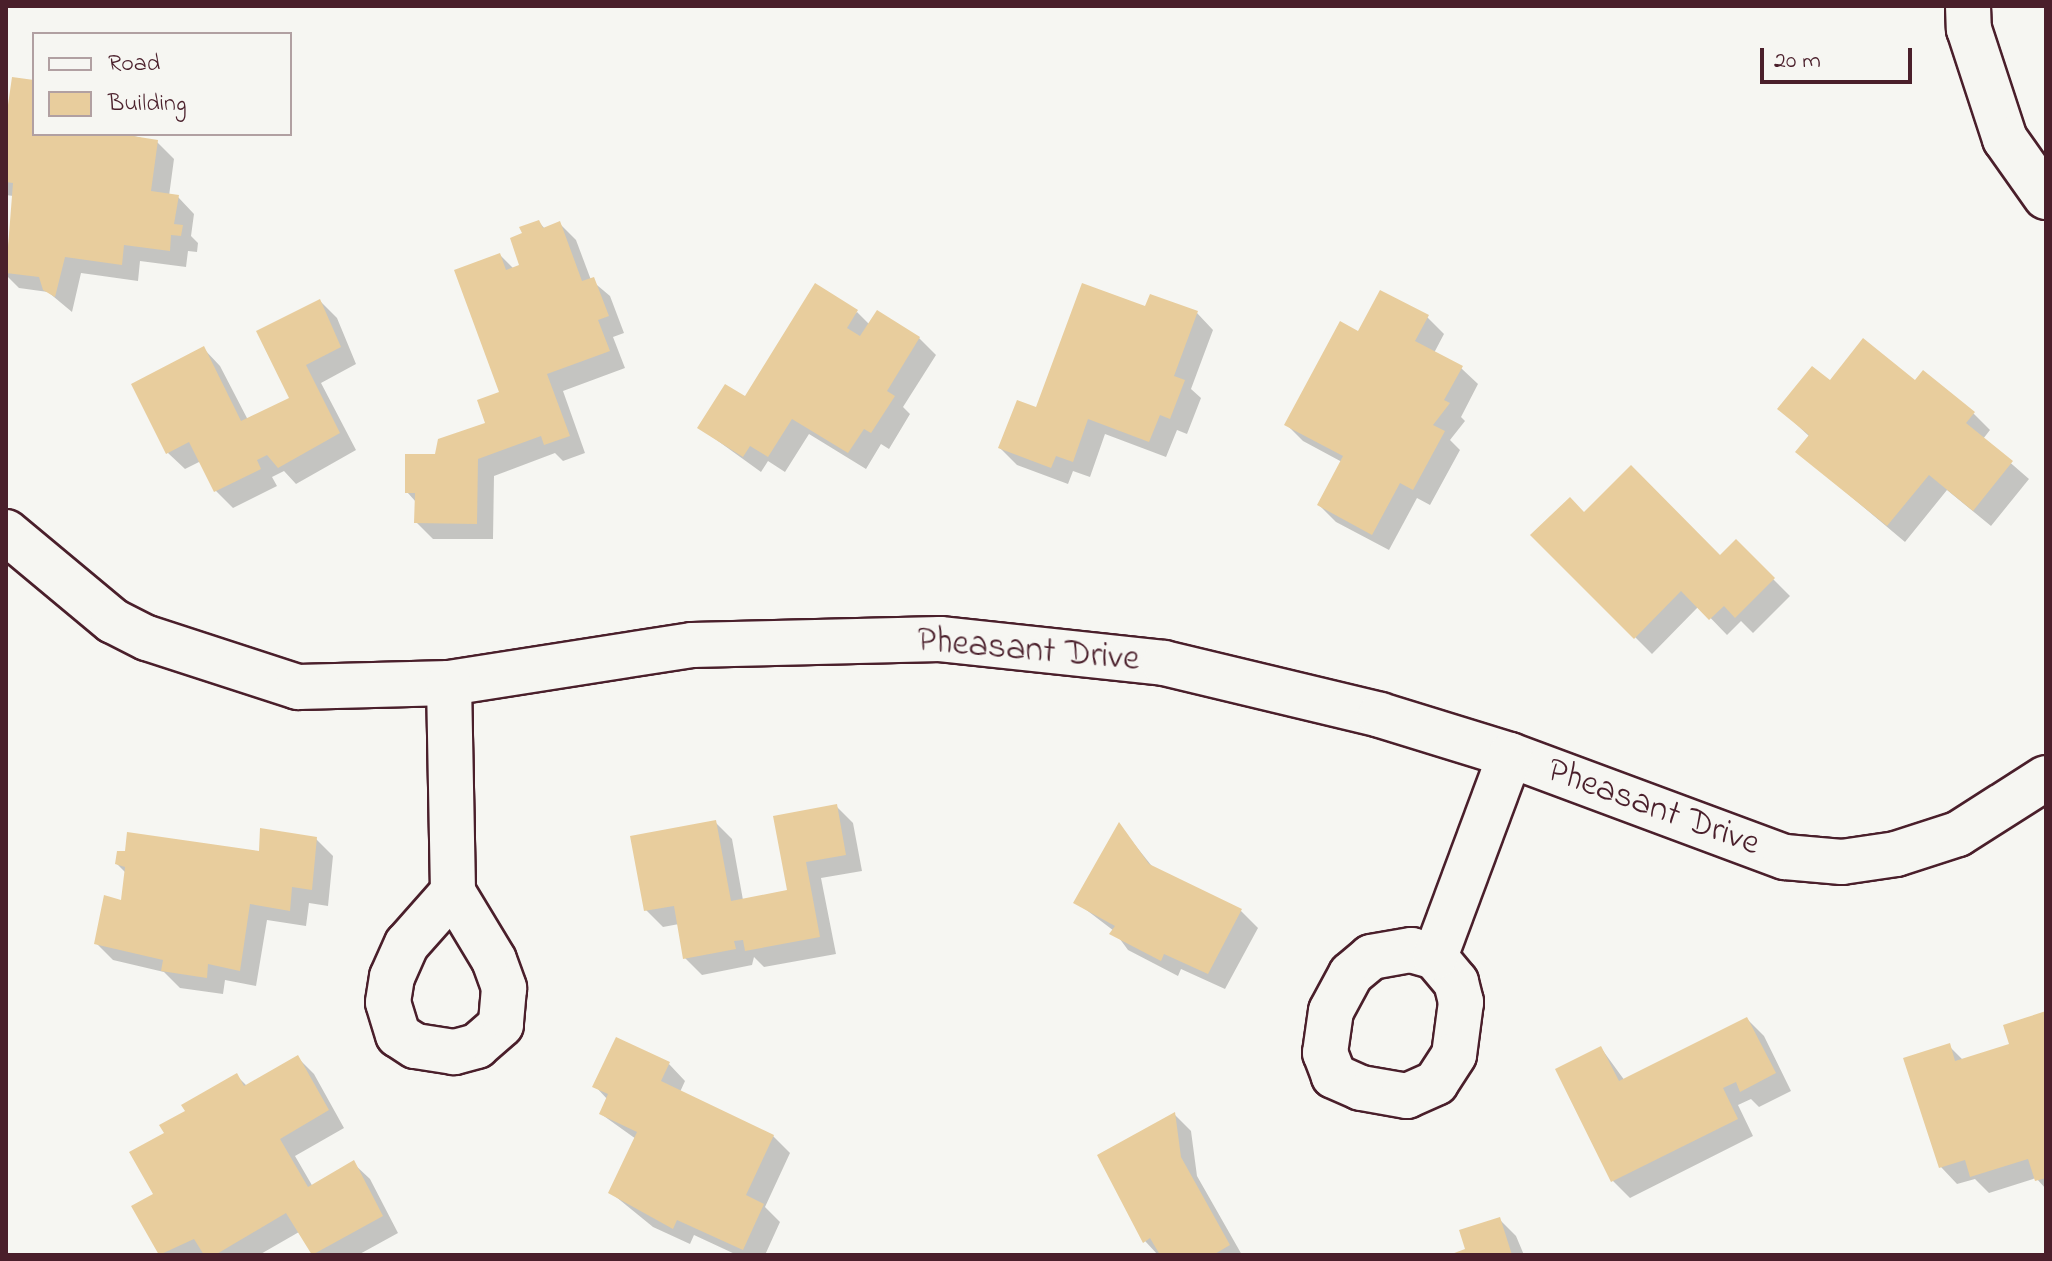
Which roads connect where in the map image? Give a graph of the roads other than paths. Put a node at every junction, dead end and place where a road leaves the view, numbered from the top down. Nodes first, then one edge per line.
1 (1968, 6) edge
2 (2046, 197) edge
3 (6, 532) edge
4 (449, 683) junction
5 (1510, 755) junction
6 (2046, 778) edge
7 (453, 892) dead end
8 (1435, 957) dead end

1 - 2 street
3 - 4 street, Pheasant Drive
4 - 5 street, Pheasant Drive
4 - 7 street
5 - 6 street, Pheasant Drive
5 - 8 street

